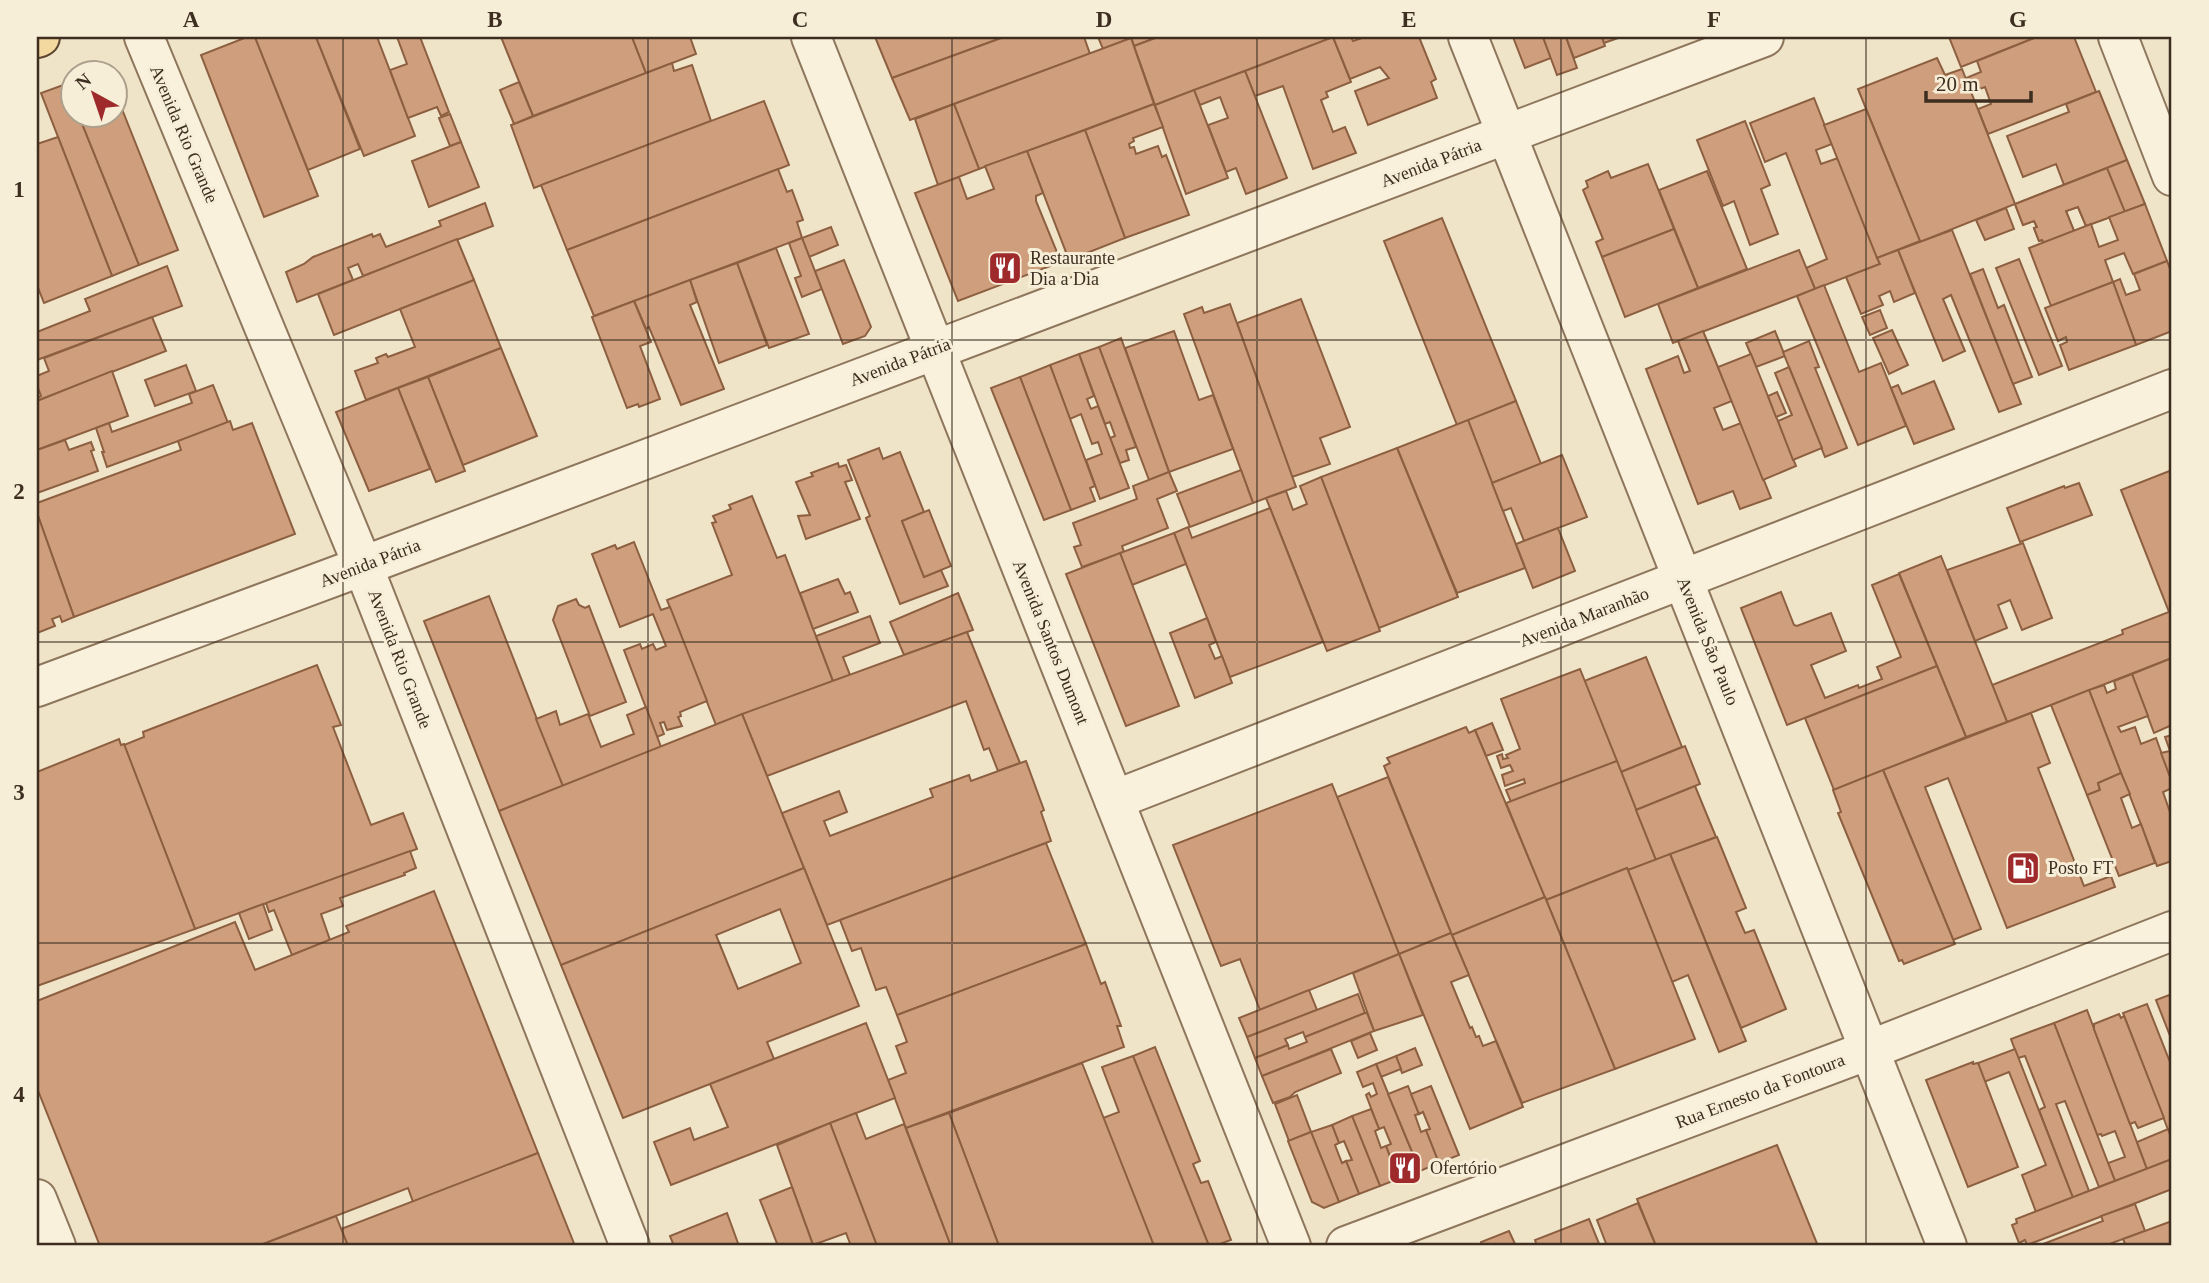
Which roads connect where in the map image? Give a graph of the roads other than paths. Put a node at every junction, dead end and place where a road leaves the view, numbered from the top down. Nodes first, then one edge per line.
1 (144, 37) edge
2 (811, 37) edge
3 (1468, 37) edge
4 (1764, 37) edge
5 (2118, 37) edge
6 (1506, 135) junction
7 (2172, 176) edge
8 (935, 349) junction
9 (2172, 389) edge
10 (363, 566) junction
11 (1683, 579) junction
12 (37, 687) edge
13 (1114, 800) junction
14 (2172, 931) edge
15 (1869, 1050) junction
16 (37, 1199) edge
17 (56, 1246) edge
18 (629, 1246) edge
19 (1291, 1246) edge
20 (1346, 1246) edge
21 (1947, 1246) edge

1 - 10 street, Avenida Rio Grande
2 - 8 street, Avenida Santos Dumont
3 - 6 street, Avenida São Paulo
4 - 6 street, Avenida Pátria
5 - 7 street
6 - 8 street, Avenida Pátria
6 - 11 street, Avenida São Paulo
8 - 10 street, Avenida Pátria
8 - 13 street, Avenida Santos Dumont
9 - 11 street, Avenida Maranhão
10 - 12 street, Avenida Pátria
10 - 18 street, Avenida Rio Grande
11 - 13 street, Avenida Maranhão
11 - 15 street, Avenida São Paulo
13 - 19 street, Avenida Santos Dumont
14 - 15 street, Rua Ernesto da Fontoura
15 - 20 street, Rua Ernesto da Fontoura
15 - 21 street, Avenida São Paulo
16 - 17 street

